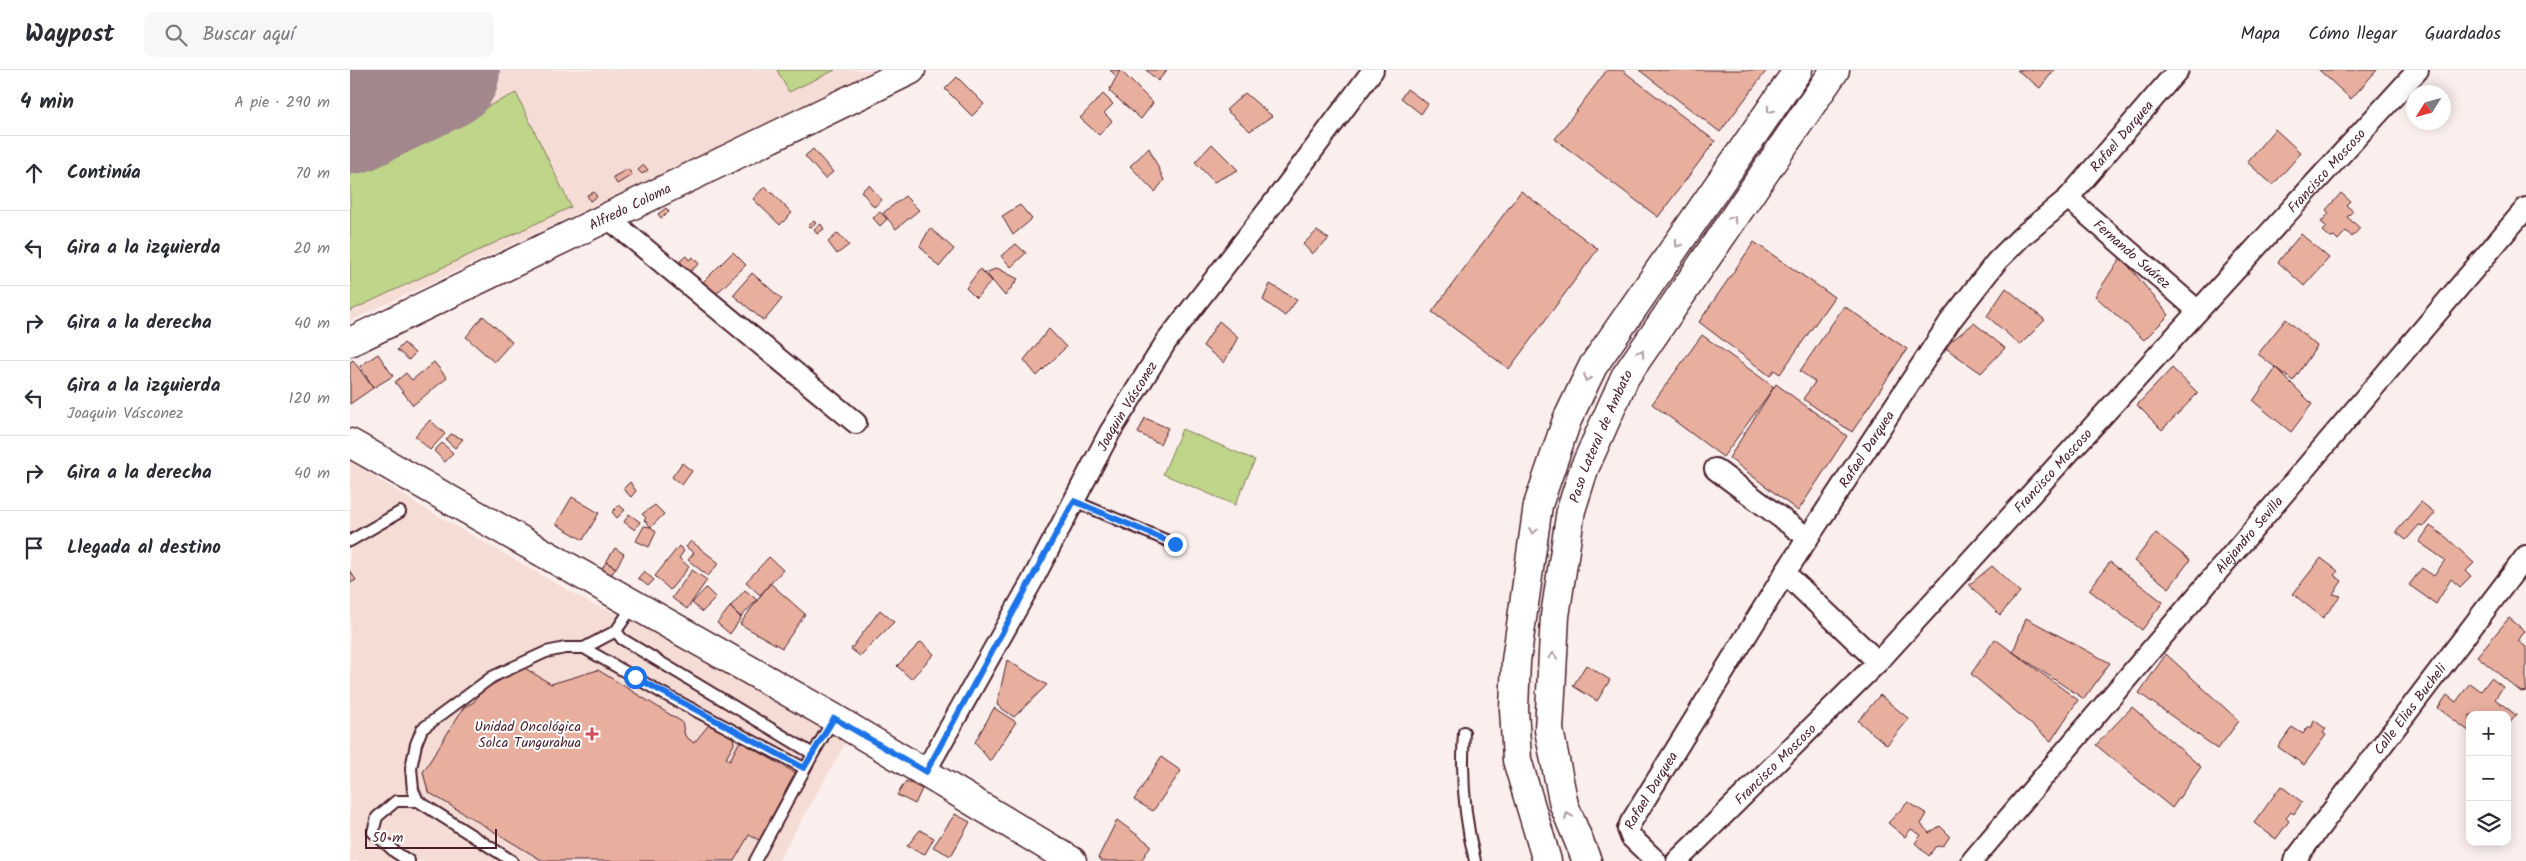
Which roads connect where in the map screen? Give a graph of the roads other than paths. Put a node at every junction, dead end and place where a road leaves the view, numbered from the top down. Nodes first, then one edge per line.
1 (911, 70) edge
2 (1373, 70) edge
3 (1798, 70) edge
4 (1835, 70) edge
5 (2178, 70) edge
6 (2418, 70) edge
7 (2068, 198) junction
8 (2526, 208) edge
9 (608, 218) junction
10 (2197, 310) junction
11 (350, 342) edge
12 (856, 423) dead end
13 (350, 443) edge
14 (1715, 469) dead end
15 (1074, 501) junction
16 (400, 512) dead end
17 (1808, 538) junction
18 (350, 540) edge
19 (1175, 544) dead end
20 (2526, 556) edge
21 (1785, 573) junction
22 (634, 605) junction
23 (616, 631) junction
24 (584, 648) junction
25 (1878, 662) junction
26 (834, 718) junction
27 (1464, 732) dead end
28 (813, 754) junction
29 (804, 768) junction
30 (926, 772) junction
31 (418, 801) junction
32 (409, 861) edge
33 (512, 861) edge
34 (754, 861) edge
35 (1072, 861) edge
36 (1475, 861) edge
37 (1547, 861) edge
38 (1587, 861) edge
39 (1656, 861) edge
40 (1677, 861) edge
41 (1972, 861) edge
42 (2294, 861) edge

1 - 9 main road, Alfredo Coloma
2 - 15 street, Joaquin Vásconez
3 -> 37 main road
38 -> 4 main road, Paso Lateral de Ambato
5 - 7 street, Rafael Darquea
6 - 10 street, Francisco Moscoso
7 - 10 street, Fernando Suárez
7 - 17 street, Rafael Darquea
8 - 41 street, Alejandro Sevilla
9 - 11 main road, Alfredo Coloma
9 - 12 street
10 - 25 street, Francisco Moscoso
13 - 22 main road
14 - 17 street
15 - 19 lane
15 - 30 street, Joaquin Vásconez
16 - 18 lane
17 - 21 street, Rafael Darquea
20 - 42 street, Calle Elias Bucheli
21 - 25 street
21 - 39 street, Rafael Darquea
22 - 23 lane
22 - 26 main road
23 - 24 lane
23 - 28 lane
24 - 29 lane
24 - 31 lane
25 - 40 street, Francisco Moscoso
26 - 28 lane
26 - 30 main road
27 - 36 lane
28 - 29 lane
29 - 34 lane
30 - 35 main road
31 - 32 lane
31 - 33 lane

